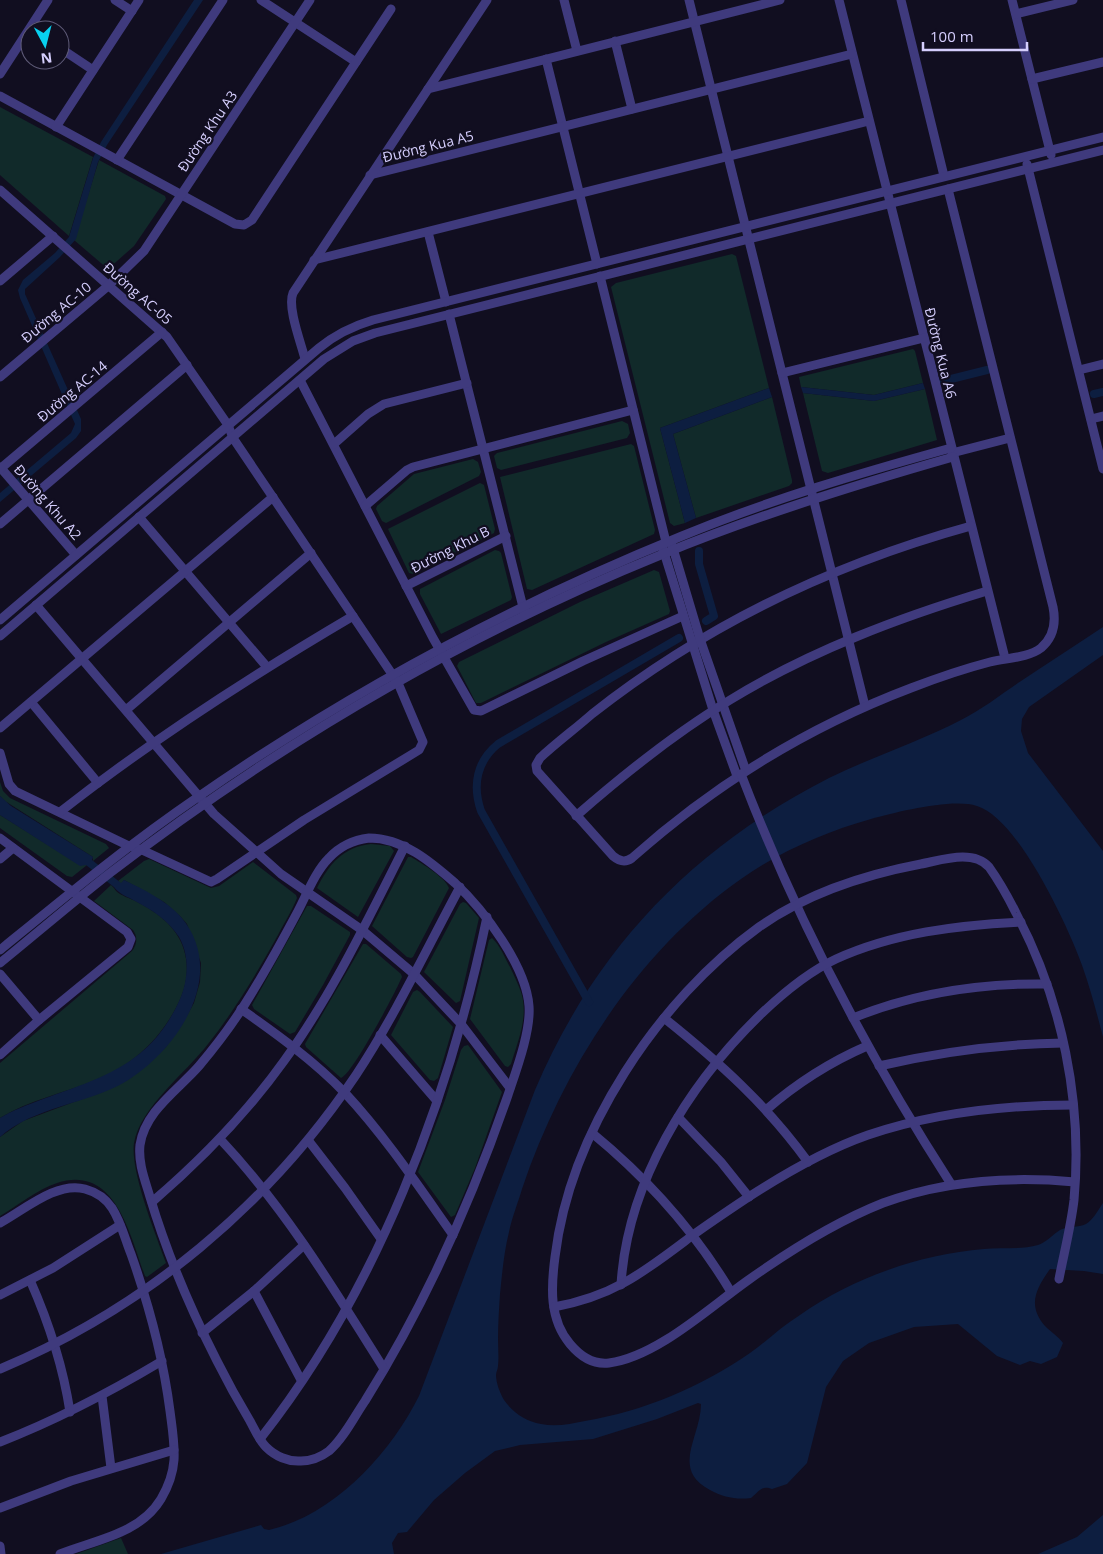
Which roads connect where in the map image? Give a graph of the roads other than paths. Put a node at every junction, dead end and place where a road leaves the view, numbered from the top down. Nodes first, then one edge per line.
1 (48, 0) edge
2 (115, 0) edge
3 (139, 0) edge
4 (223, 0) edge
5 (261, 0) edge
6 (310, 0) edge
7 (497, 0) edge
8 (564, 0) edge
9 (689, 0) edge
10 (780, 0) edge
11 (839, 0) edge
12 (901, 0) edge
13 (1012, 0) edge
14 (1073, 0) edge
15 (486, 2) edge
16 (391, 10) dead end
17 (132, 11) junction
18 (1016, 14) junction
19 (37, 20) edge
20 (295, 22) junction
21 (694, 22) junction
22 (615, 41) junction
23 (20, 46) edge
24 (577, 51) junction
25 (852, 54) junction
26 (70, 55) edge
27 (546, 59) junction
28 (356, 62) junction
29 (1103, 62) edge
30 (93, 70) junction
31 (0, 74) edge
32 (1032, 79) junction
33 (428, 89) junction
34 (711, 89) junction
35 (0, 96) edge
36 (632, 109) junction
37 (869, 121) junction
38 (56, 126) junction
39 (562, 126) junction
40 (1103, 137) edge
41 (1050, 150) junction
42 (1103, 150) edge
43 (727, 156) junction
44 (1025, 156) junction
45 (117, 160) junction
46 (1053, 163) junction
47 (1028, 169) junction
48 (370, 175) junction
49 (944, 176) junction
50 (948, 188) junction
51 (0, 190) edge
52 (886, 190) junction
53 (181, 194) junction
54 (579, 194) junction
55 (890, 203) junction
56 (745, 227) junction
57 (428, 232) junction
58 (748, 238) junction
59 (55, 239) junction
60 (314, 260) junction
61 (597, 264) junction
62 (600, 276) junction
63 (0, 281) edge
64 (108, 286) junction
65 (446, 302) junction
66 (449, 314) junction
67 (162, 332) junction
68 (924, 338) junction
69 (305, 359) junction
70 (1103, 364) edge
71 (187, 365) junction
72 (1079, 370) junction
73 (782, 373) junction
74 (0, 377) edge
75 (300, 380) junction
76 (467, 383) junction
77 (633, 410) junction
78 (1103, 416) edge
79 (1091, 419) junction
80 (228, 425) junction
81 (233, 438) junction
82 (1010, 438) junction
83 (334, 444) junction
84 (484, 449) junction
85 (952, 452) junction
86 (0, 468) edge
87 (1103, 469) edge
88 (811, 489) junction
89 (273, 497) junction
90 (814, 499) junction
91 (28, 500) junction
92 (366, 506) junction
93 (139, 517) junction
94 (0, 524) edge
95 (971, 526) junction
96 (506, 536) junction
97 (666, 542) junction
98 (669, 552) junction
99 (311, 553) junction
100 (76, 555) junction
101 (185, 571) junction
102 (832, 572) junction
103 (406, 586) junction
104 (987, 591) junction
105 (36, 605) junction
106 (523, 606) junction
107 (353, 616) junction
108 (526, 616) junction
109 (683, 616) junction
110 (0, 620) edge
111 (229, 623) junction
112 (0, 636) edge
113 (848, 639) junction
114 (696, 641) junction
115 (440, 649) junction
116 (445, 657) junction
117 (1004, 658) junction
118 (82, 659) junction
119 (267, 667) junction
120 (395, 679) junction
121 (30, 702) junction
122 (722, 705) junction
123 (865, 706) junction
124 (126, 710) junction
125 (713, 710) junction
126 (0, 728) edge
127 (153, 743) junction
128 (0, 753) edge
129 (741, 774) junction
130 (98, 783) junction
131 (198, 797) junction
132 (205, 804) junction
133 (60, 812) junction
134 (576, 816) junction
135 (0, 838) edge
136 (129, 846) junction
137 (405, 846) junction
138 (13, 848) junction
139 (142, 850) junction
140 (256, 853) junction
141 (0, 859) edge
142 (460, 887) junction
143 (72, 891) junction
144 (307, 893) junction
145 (80, 897) junction
146 (796, 904) junction
147 (487, 917) junction
148 (1021, 922) junction
149 (362, 930) junction
150 (0, 950) edge
151 (0, 963) edge
152 (825, 965) junction
153 (0, 974) edge
154 (414, 974) junction
155 (1047, 984) junction
156 (242, 1010) junction
157 (664, 1018) junction
158 (853, 1018) junction
159 (39, 1020) junction
160 (461, 1024) junction
161 (380, 1035) junction
162 (1064, 1043) junction
163 (867, 1046) junction
164 (294, 1047) junction
165 (0, 1055) edge
166 (718, 1062) junction
167 (879, 1066) junction
168 (510, 1088) junction
169 (344, 1092) junction
170 (437, 1102) junction
171 (1073, 1104) junction
172 (766, 1110) junction
173 (678, 1118) junction
174 (912, 1122) junction
175 (592, 1133) junction
176 (220, 1139) junction
177 (308, 1140) junction
178 (808, 1162) junction
179 (410, 1174) junction
180 (646, 1180) junction
181 (1075, 1182) junction
182 (951, 1184) junction
183 (263, 1190) junction
184 (749, 1197) junction
185 (152, 1202) junction
186 (0, 1223) edge
187 (120, 1225) junction
188 (453, 1235) junction
189 (693, 1235) junction
190 (381, 1239) junction
191 (304, 1245) junction
192 (175, 1269) junction
193 (1059, 1278) dead end
194 (30, 1280) junction
195 (621, 1285) junction
196 (144, 1291) junction
197 (254, 1291) junction
198 (731, 1292) junction
199 (0, 1295) edge
200 (346, 1307) junction
201 (554, 1307) junction
202 (202, 1333) junction
203 (55, 1344) junction
204 (162, 1361) junction
205 (0, 1369) edge
206 (384, 1369) junction
207 (302, 1380) junction
208 (102, 1396) junction
209 (70, 1412) junction
210 (260, 1439) junction
211 (0, 1442) edge
212 (174, 1450) junction
213 (111, 1468) junction
214 (0, 1508) edge
215 (0, 1546) edge
216 (1, 1554) edge
217 (60, 1554) edge

1 - 19 street
2 - 17 street
3 - 17 street
4 - 45 street
5 - 20 street
6 - 20 street, Đường Khu A3
7 - 15 street
8 - 24 street
9 - 21 street
10 - 21 street
11 - 25 street, Đường Kua A6
12 - 49 street
13 - 18 street
14 - 18 street
15 - 33 street
16 - 28 street
17 - 30 street
18 - 32 street
20 - 28 street
20 - 53 street, Đường Khu A3
21 - 22 street
21 - 34 street
22 - 24 street
22 - 36 street
23 - 31 street
24 - 27 street
25 - 34 street
25 - 37 street, Đường Kua A6
26 - 30 street
27 - 33 street
27 - 39 street
28 - 53 street
29 - 32 street
30 - 38 street
32 - 41 street
33 - 48 street
34 - 36 street
34 - 43 street
35 - 38 street, Đường Khu A3
36 - 39 street
37 - 43 street
37 - 52 street, Đường Kua A6
38 - 45 street, Đường Khu A3
39 - 48 street, Đường Kua A5
39 - 54 street
40 - 41 street
41 - 44 street
41 - 46 street
42 - 46 street
43 - 54 street
43 - 56 street
44 - 47 street
44 - 49 street
45 - 53 street, Đường Khu A3
46 - 47 street
47 - 50 street
47 - 72 street
48 - 60 street, Đường Kua A5
49 - 52 street
50 - 55 street
50 - 82 street
51 - 59 street, Đường AC-05
52 - 55 street, Đường Kua A6
52 - 56 street
53 - 64 street, Đường AC-10
54 - 57 street
54 - 61 street
55 - 58 street
55 - 68 street, Đường Kua A6
56 - 58 street
56 - 61 street
57 - 60 street
57 - 65 street
58 - 62 street
58 - 73 street
59 - 63 street
59 - 64 street, Đường AC-05
60 - 69 street, Đường Kua A5
61 - 65 street
62 - 66 street
62 - 77 street
64 - 67 street, Đường AC-05
64 - 74 street, Đường AC-10
65 - 69 street
66 - 75 street
66 - 76 street, Đường Khu B
67 - 71 street, Đường AC-05
67 - 86 street, Đường AC-14
68 - 73 street
68 - 85 street, Đường Kua A6
69 - 80 street
70 - 72 street
71 - 80 street, Đường AC-05
71 - 91 street
72 - 79 street
73 - 88 street
75 - 81 street
75 - 83 street, Đường Khu B
76 - 83 street
76 - 84 street, Đường Khu B
77 - 84 street
77 - 97 street
78 - 79 street
79 - 87 street
80 - 81 street, Đường AC-05
80 - 100 street
81 - 89 street, Đường AC-05
81 - 93 street
82 - 85 street
82 - 117 street
83 - 92 street, Đường Khu B
84 - 92 street
84 - 96 street, Đường Khu B
85 - 88 street
85 - 90 street
85 - 95 street, Đường Kua A6
86 - 91 street, Đường Khu A2
88 - 90 street
88 - 97 street
89 - 99 street, Đường AC-05
89 - 101 street
90 - 98 street
90 - 102 street
91 - 94 street
91 - 100 street, Đường Khu A2
92 - 103 street, Đường Khu B
93 - 101 street
93 - 105 street
95 - 102 street
95 - 104 street, Đường Kua A6
96 - 103 street, Đường Khu B
96 - 106 street
97 - 98 street
97 - 106 street
98 - 108 street
98 - 109 street
98 - 114 street
99 - 107 street, Đường AC-05
99 - 111 street
100 - 110 street
101 - 111 street
101 - 118 street
102 - 113 street
102 - 114 street
103 - 115 street
104 - 113 street
104 - 117 street, Đường Kua A6
105 - 112 street
105 - 118 street
106 - 108 street
106 - 115 street
107 - 119 street
107 - 120 street, Đường AC-05
108 - 116 street
109 - 114 street
109 - 116 street
111 - 119 street
111 - 124 street
113 - 122 street
113 - 123 street
114 - 122 street
114 - 125 street
114 - 134 street
115 - 116 street
115 - 120 street
116 - 120 street
117 - 123 street
118 - 121 street
118 - 124 street
119 - 127 street
120 - 131 street
120 - 132 street
120 - 140 street, Đường AC-05
121 - 126 street
121 - 130 street
122 - 125 street
122 - 129 street
123 - 129 street
124 - 127 street
125 - 129 street
125 - 134 street
127 - 130 street
127 - 131 street
128 - 133 street
129 - 134 street
129 - 146 street
130 - 133 street
131 - 132 street
131 - 136 street
132 - 139 street
132 - 140 street
133 - 136 street
135 - 138 street
136 - 139 street
136 - 143 street
137 - 142 street
137 - 144 street
137 - 149 street
138 - 141 street
138 - 143 street
139 - 140 street
139 - 145 street
140 - 144 street
142 - 147 street
142 - 154 street
143 - 145 street
143 - 150 street
144 - 149 street
144 - 156 street
145 - 151 street
145 - 159 street
146 - 148 street
146 - 152 street
146 - 157 street
147 - 160 street
147 - 168 street
148 - 152 street
148 - 155 street
149 - 154 street
149 - 164 street
152 - 158 street
152 - 166 street
153 - 159 street
154 - 160 street
154 - 161 street
155 - 158 street
155 - 162 street
156 - 164 street
156 - 185 street
157 - 166 street
157 - 175 street
158 - 163 street
159 - 165 street
160 - 168 street
160 - 170 street
161 - 169 street
161 - 170 street
162 - 167 street
162 - 171 street
163 - 167 street
163 - 172 street
164 - 169 street
164 - 176 street
166 - 172 street
166 - 173 street
167 - 174 street
168 - 188 street
169 - 177 street
169 - 179 street
170 - 179 street
171 - 174 street
171 - 181 street
172 - 178 street
173 - 180 street
173 - 184 street
174 - 178 street
174 - 182 street
175 - 180 street
175 - 201 street
176 - 183 street
176 - 185 street
177 - 183 street
177 - 190 street
178 - 184 street
179 - 188 street
179 - 190 street
180 - 189 street
180 - 195 street
181 - 182 street
181 - 193 street
182 - 198 street
183 - 191 street
183 - 192 street
184 - 189 street
185 - 192 street
186 - 187 street
187 - 194 street
187 - 196 street
188 - 206 street
189 - 195 street
189 - 198 street
190 - 200 street
191 - 197 street
191 - 200 street
192 - 196 street
192 - 202 street
194 - 199 street
194 - 203 street
195 - 201 street
196 - 203 street
196 - 204 street
197 - 202 street
197 - 207 street
198 - 201 street
200 - 206 street
200 - 207 street
202 - 210 street
203 - 205 street
203 - 209 street
204 - 208 street
204 - 212 street
206 - 210 street
207 - 210 street
208 - 209 street
208 - 213 street
209 - 211 street
212 - 213 street
212 - 217 street
213 - 214 street
215 - 216 street

